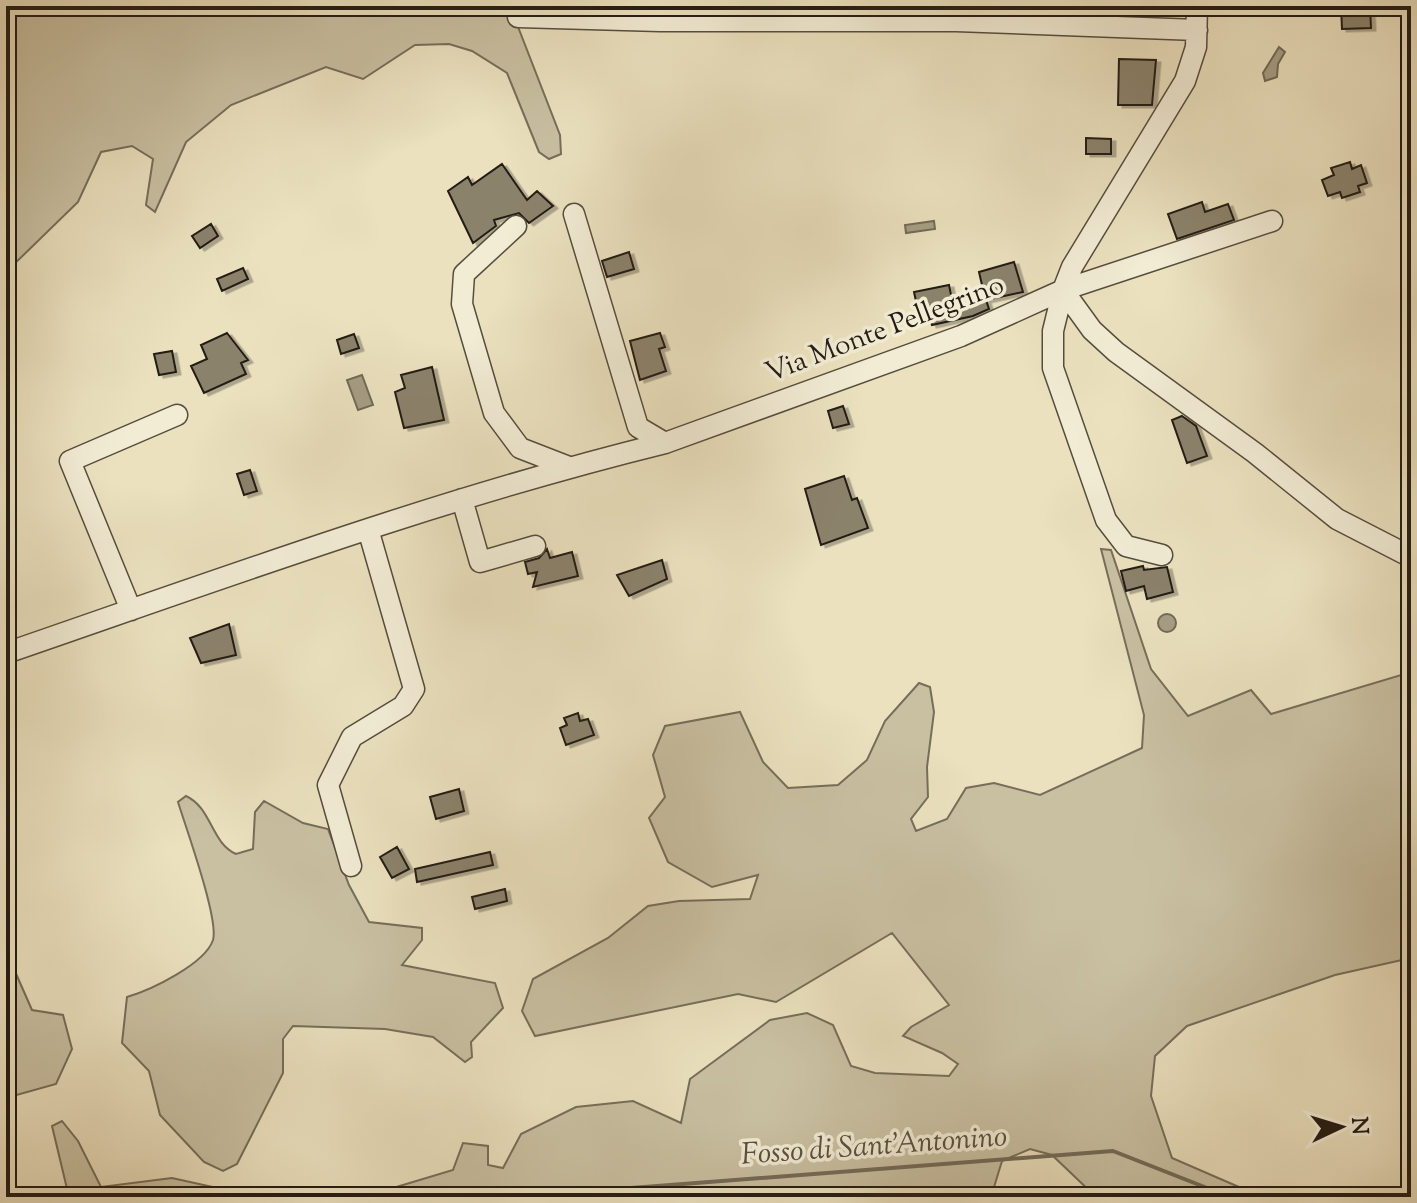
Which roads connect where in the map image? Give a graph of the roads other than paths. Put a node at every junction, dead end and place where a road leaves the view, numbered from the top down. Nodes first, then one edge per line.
1 (1197, 6) edge
2 (518, 17) dead end
3 (1197, 30) junction
4 (574, 214) dead end
5 (1272, 221) dead end
6 (516, 226) dead end
7 (1063, 290) junction
8 (177, 415) dead end
9 (665, 443) junction
10 (569, 467) junction
11 (462, 499) junction
12 (368, 529) junction
13 (535, 546) dead end
14 (1162, 555) dead end
15 (1411, 557) edge
16 (131, 610) junction
17 (6, 653) edge
18 (351, 866) dead end

1 - 3 street
2 - 3 street
3 - 7 street
4 - 9 street
5 - 7 street, Via Monte Pellegrino
6 - 10 street
7 - 9 street, Via Monte Pellegrino
7 - 14 street
7 - 15 street
8 - 16 street
9 - 10 street, Via Monte Pellegrino
10 - 11 street, Via Monte Pellegrino
11 - 12 street, Via Monte Pellegrino
11 - 13 street
12 - 16 street, Via Monte Pellegrino
12 - 18 street
16 - 17 street, Via Monte Pellegrino

